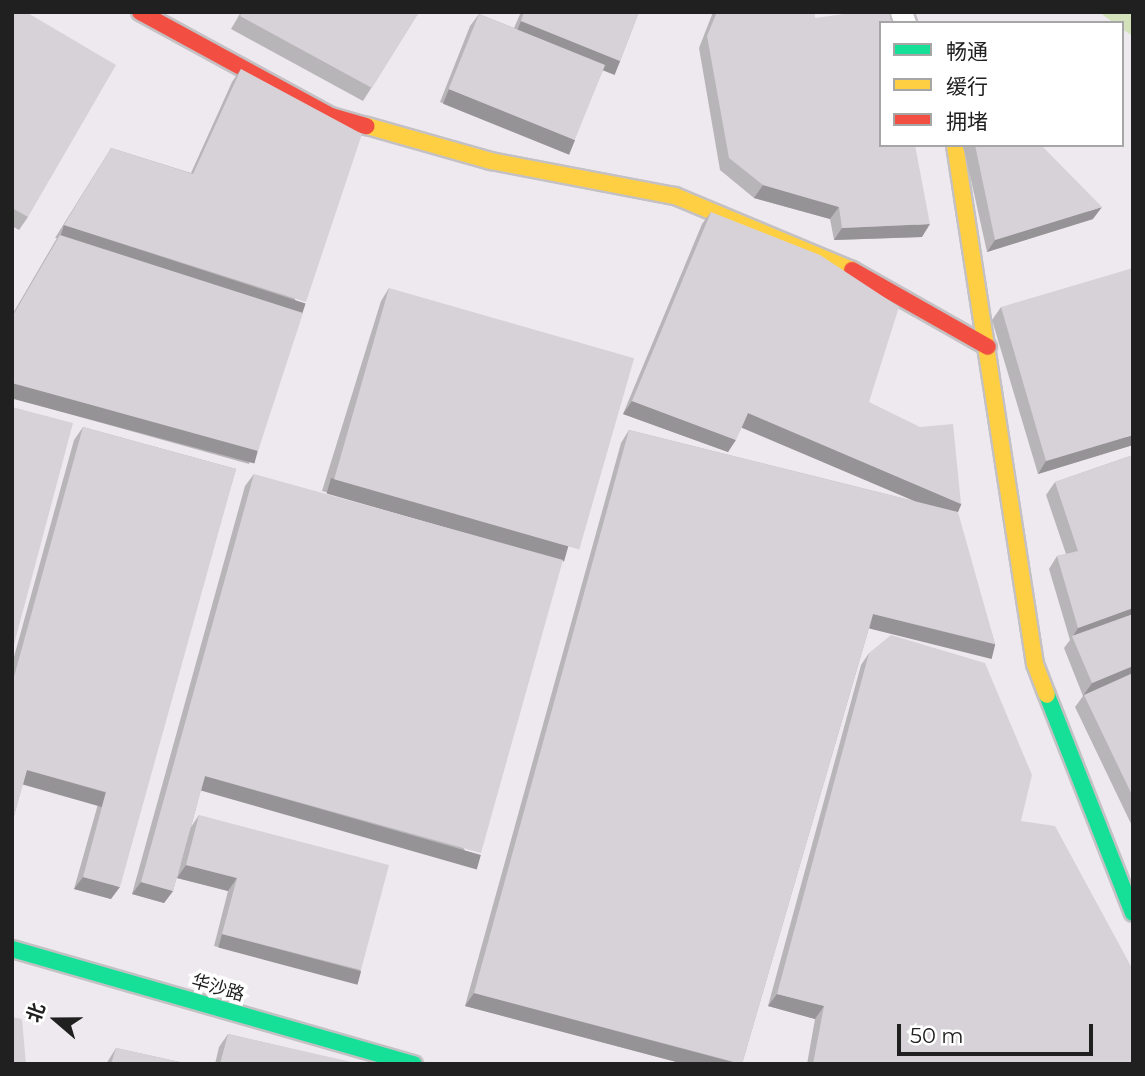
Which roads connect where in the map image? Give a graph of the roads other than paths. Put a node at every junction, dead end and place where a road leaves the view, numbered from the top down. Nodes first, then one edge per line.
1 (140, 12) edge
2 (955, 147) edge
3 (988, 347) junction
4 (1133, 913) edge
5 (12, 948) edge
6 (414, 1064) edge

1 - 3 street
2 - 3 street
3 - 4 street
5 - 6 street, 华沙路

